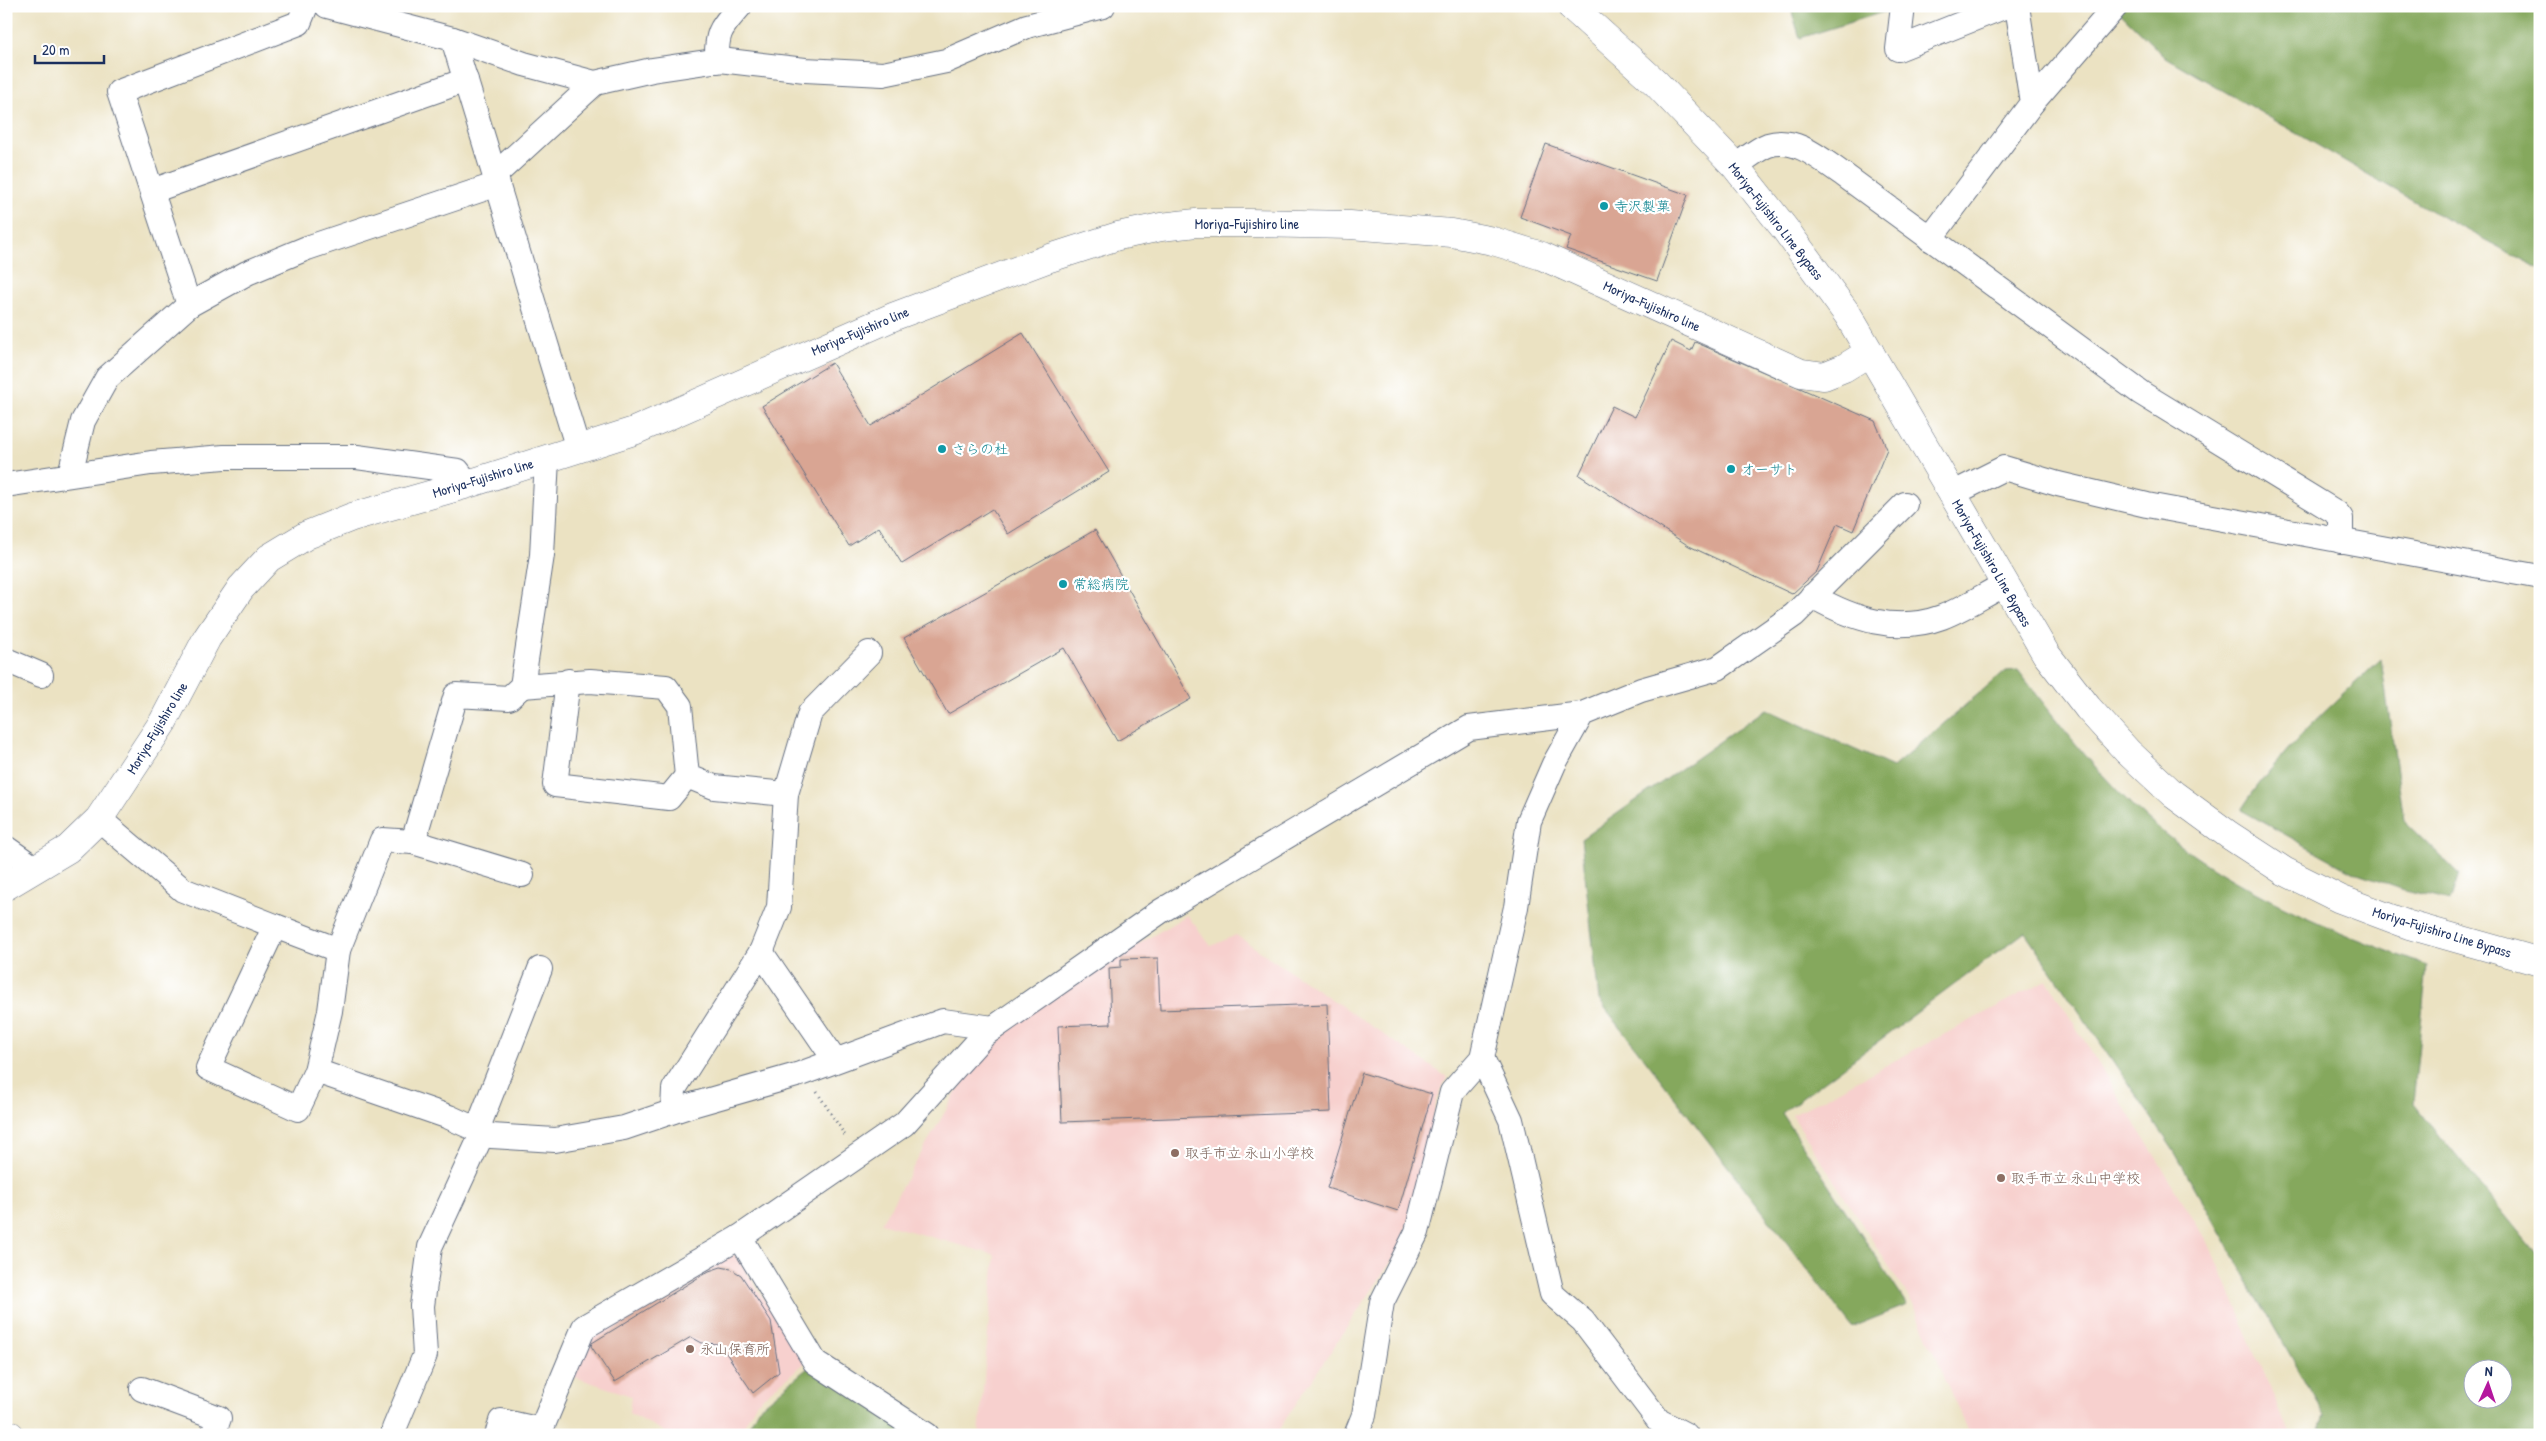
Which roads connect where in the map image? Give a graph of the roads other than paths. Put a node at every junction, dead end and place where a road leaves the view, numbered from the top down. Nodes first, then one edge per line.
1 (306, 6) edge
2 (327, 6) edge
3 (740, 6) edge
4 (1103, 6) edge
5 (1571, 6) edge
6 (1903, 6) edge
7 (2006, 6) edge
8 (2017, 6) edge
9 (2116, 6) edge
10 (453, 39) junction
11 (717, 61) junction
12 (466, 80) junction
13 (595, 83) junction
14 (2032, 103) junction
15 (1735, 166) junction
16 (496, 179) junction
17 (152, 191) junction
18 (1930, 239) junction
19 (189, 305) junction
20 (1870, 352) junction
21 (578, 449) junction
22 (547, 459) junction
23 (70, 474) junction
24 (6, 484) edge
25 (468, 484) junction
26 (1952, 494) junction
27 (1905, 504) dead end
28 (2341, 541) junction
29 (2540, 577) edge
30 (2004, 585) junction
31 (1812, 596) junction
32 (869, 653) dead end
33 (9, 666) edge
34 (41, 675) dead end
35 (568, 681) junction
36 (522, 686) junction
37 (1582, 714) junction
38 (687, 776) junction
39 (786, 794) junction
40 (98, 819) junction
41 (413, 842) junction
42 (6, 848) edge
43 (36, 869) junction
44 (522, 875) dead end
45 (6, 886) edge
46 (275, 926) junction
47 (338, 950) junction
48 (760, 952) junction
49 (2540, 962) edge
50 (540, 969) dead end
51 (993, 1028) junction
52 (1482, 1058) junction
53 (834, 1060) junction
54 (316, 1071) junction
55 (673, 1111) junction
56 (480, 1131) junction
57 (740, 1237) junction
58 (142, 1389) dead end
59 (394, 1429) dead end
60 (213, 1435) edge
61 (497, 1435) edge
62 (927, 1435) edge
63 (1356, 1435) edge
64 (1686, 1435) edge

1 - 17 street
2 - 10 street
3 - 11 street
4 - 11 street
5 - 15 main road, Moriya-Fujishiro Line Bypass
6 - 7 street
8 - 14 street
9 - 14 street
10 - 12 street
10 - 13 street
11 - 13 street
12 - 16 street
12 - 17 street
13 - 16 street
14 - 18 street
15 - 18 street
15 - 20 main road, Moriya-Fujishiro Line Bypass
16 - 19 street
16 - 21 street
17 - 19 street
18 - 28 street
19 - 23 street
20 - 21 main road, Moriya-Fujishiro line
20 - 26 main road, Moriya-Fujishiro Line Bypass
21 - 22 main road, Moriya-Fujishiro line
22 - 25 main road, Moriya-Fujishiro line
22 - 36 street
23 - 24 street
23 - 25 street
25 - 40 main road, Moriya-Fujishiro line
26 - 28 street
26 - 30 main road, Moriya-Fujishiro Line Bypass
27 - 31 street
28 - 29 street
30 - 31 street
30 - 49 main road, Moriya-Fujishiro Line Bypass
31 - 37 street
32 - 39 street
33 - 34 street
35 - 36 street
35 - 38 street
35 - 38 street
36 - 41 street
37 - 51 street
37 - 52 street
38 - 39 street
39 - 48 street
40 - 43 main road, Moriya-Fujishiro line
40 - 46 street
41 - 44 street
41 - 47 street
42 - 43 street
43 - 45 main road, Moriya-Fujishiro line
46 - 47 street
46 - 54 street
47 - 54 street
48 - 53 street
48 - 55 street
50 - 56 street
51 - 53 street
51 - 57 street
52 - 63 street
52 - 64 street
53 - 55 street
54 - 56 street
55 - 56 street
56 - 59 street
57 - 61 street
57 - 62 street
58 - 60 street

